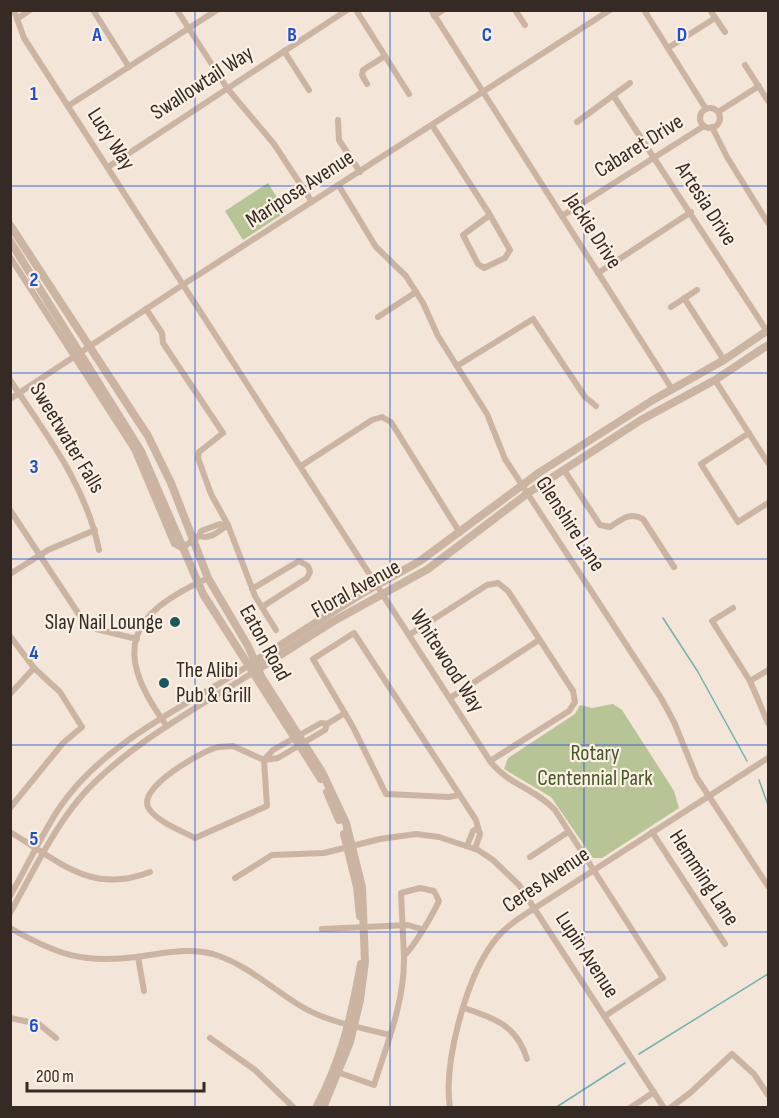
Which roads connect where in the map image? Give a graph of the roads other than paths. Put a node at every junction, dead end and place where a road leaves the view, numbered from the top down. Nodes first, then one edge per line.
1 (14, 10) edge
2 (30, 10) edge
3 (93, 10) edge
4 (177, 10) edge
5 (217, 10) edge
6 (347, 10) edge
7 (356, 10) edge
8 (443, 10) edge
9 (515, 10) edge
10 (610, 10) edge
11 (644, 10) edge
12 (710, 10) edge
13 (433, 13) edge
14 (598, 13) edge
15 (715, 18) junction
16 (17, 19) junction
17 (525, 25) dead end
18 (189, 29) junction
19 (725, 32) dead end
20 (668, 48) junction
21 (284, 51) junction
22 (385, 56) junction
23 (745, 65) dead end
24 (129, 67) junction
25 (630, 83) dead end
26 (367, 84) dead end
27 (759, 86) junction
28 (227, 88) junction
29 (309, 90) dead end
30 (483, 92) junction
31 (409, 94) dead end
32 (614, 95) junction
33 (768, 101) edge
34 (69, 106) junction
35 (706, 108) junction
36 (718, 112) junction
37 (338, 120) dead end
38 (577, 122) dead end
39 (432, 125) junction
40 (704, 126) junction
41 (712, 127) junction
42 (653, 156) junction
43 (108, 167) junction
44 (360, 172) junction
45 (339, 186) junction
46 (312, 202) junction
47 (691, 212) junction
48 (490, 215) junction
49 (562, 216) junction
50 (768, 222) edge
51 (10, 225) edge
52 (10, 241) edge
53 (10, 257) edge
54 (598, 273) junction
55 (184, 284) junction
56 (697, 290) dead end
57 (416, 292) junction
58 (684, 298) junction
59 (671, 307) dead end
60 (146, 309) junction
61 (378, 317) dead end
62 (768, 331) edge
63 (768, 345) edge
64 (90, 346) junction
65 (78, 355) junction
66 (724, 360) junction
67 (458, 366) junction
68 (10, 380) edge
69 (715, 380) junction
70 (672, 389) junction
71 (20, 394) junction
72 (10, 399) edge
73 (596, 406) dead end
74 (749, 433) junction
75 (768, 463) edge
76 (301, 466) junction
77 (564, 470) junction
78 (522, 484) junction
79 (528, 493) junction
80 (768, 503) edge
81 (10, 510) edge
82 (226, 526) junction
83 (95, 530) junction
84 (460, 533) junction
85 (196, 538) junction
86 (182, 548) junction
87 (99, 550) dead end
88 (40, 555) junction
89 (674, 567) dead end
90 (10, 574) edge
91 (208, 578) junction
92 (197, 583) junction
93 (376, 585) junction
94 (252, 589) junction
95 (383, 595) junction
96 (262, 607) junction
97 (733, 608) dead end
98 (276, 630) dead end
99 (409, 635) junction
100 (10, 636) edge
101 (137, 639) junction
102 (539, 640) junction
103 (34, 668) junction
104 (252, 668) junction
105 (768, 670) edge
106 (750, 681) junction
107 (10, 693) edge
108 (450, 698) junction
109 (345, 713) junction
110 (162, 720) junction
111 (768, 723) edge
112 (327, 724) junction
113 (168, 727) junction
114 (296, 736) junction
115 (302, 743) junction
116 (768, 758) edge
117 (264, 760) junction
118 (490, 761) junction
119 (460, 795) junction
120 (708, 796) junction
121 (10, 808) edge
122 (478, 828) junction
123 (10, 832) edge
124 (568, 832) junction
125 (652, 832) junction
126 (467, 846) junction
127 (350, 847) junction
128 (37, 848) junction
129 (475, 849) junction
130 (44, 852) junction
131 (530, 857) dead end
132 (594, 870) junction
133 (150, 872) dead end
134 (235, 878) dead end
135 (768, 886) edge
136 (10, 896) edge
137 (535, 908) junction
138 (10, 913) edge
139 (402, 925) junction
140 (363, 926) junction
141 (10, 928) edge
142 (322, 929) dead end
143 (421, 929) junction
144 (725, 944) dead end
145 (404, 956) junction
146 (138, 957) junction
147 (144, 991) dead end
148 (464, 1008) junction
149 (605, 1016) junction
150 (10, 1018) edge
151 (352, 1025) junction
152 (390, 1035) junction
153 (56, 1038) dead end
154 (210, 1038) dead end
155 (527, 1059) dead end
156 (340, 1073) junction
157 (654, 1092) junction
158 (768, 1095) edge
159 (294, 1107) edge
160 (316, 1107) edge
161 (323, 1107) edge
162 (450, 1107) edge
163 (630, 1107) edge
164 (664, 1107) edge
165 (670, 1107) edge

1 - 16 street, Lucy Way
2 - 16 street
3 - 24 street
4 - 18 street
5 - 18 street
6 - 21 street, Swallowtail Way
7 - 22 street
8 - 13 street
9 - 17 street
10 - 14 street, Mariposa Avenue
11 - 20 street
12 - 15 street
13 - 30 street, Jackie Drive
14 - 30 street, Mariposa Avenue
15 - 19 street
15 - 20 street
16 - 34 street, Lucy Way
18 - 24 street
18 - 28 street
20 - 35 street
21 - 28 street, Swallowtail Way
21 - 29 street
22 - 26 street
22 - 31 street
23 - 27 street
24 - 34 street
25 - 32 street
27 - 33 street
27 - 36 street
28 - 43 street, Swallowtail Way
28 - 46 street
30 - 39 street, Mariposa Avenue
30 - 49 street, Jackie Drive
32 - 38 street
32 - 42 street, Artesia Drive
34 - 43 street, Lucy Way
35 - 36 street
35 - 40 street
36 - 41 street
37 - 44 street
39 - 44 street, Mariposa Avenue
39 - 48 street
40 - 41 street
40 - 42 street, Cabaret Drive
41 - 50 street
42 - 47 street, Artesia Drive
42 - 49 street, Cabaret Drive
43 - 55 street, Lucy Way
44 - 45 street, Mariposa Avenue
45 - 46 street, Mariposa Avenue
45 - 57 street, Glenshire Lane
46 - 55 street, Mariposa Avenue
47 - 54 street
47 - 62 street, Artesia Drive
48 - 48 street
49 - 54 street, Jackie Drive
51 - 64 street, Eaton Road
52 - 65 street, Eaton Road
53 - 65 street, Eaton Road
54 - 70 street, Jackie Drive
55 - 60 street, Mariposa Avenue
55 - 76 street, Whitewood Way
56 - 58 street
57 - 61 street
57 - 67 street, Glenshire Lane
58 - 59 street
58 - 66 street
60 - 64 street, Mariposa Avenue
60 - 82 street
62 - 66 street, Floral Avenue
63 - 69 street, Floral Avenue
64 - 65 street, Mariposa Avenue
64 - 85 street, Eaton Road
65 - 71 street, Mariposa Avenue
65 - 86 street, Eaton Road
66 - 70 street, Floral Avenue
67 - 73 street
67 - 78 street, Glenshire Lane
68 - 71 street, Sweetwater Falls
69 - 74 street
69 - 77 street, Floral Avenue
70 - 78 street, Floral Avenue
71 - 72 street, Mariposa Avenue
71 - 83 street, Sweetwater Falls
74 - 75 street
74 - 80 street
76 - 84 street
76 - 93 street, Whitewood Way
77 - 79 street, Floral Avenue
77 - 89 street
78 - 79 street, Glenshire Lane
78 - 84 street, Floral Avenue
79 - 95 street, Floral Avenue
79 - 120 street, Glenshire Lane
81 - 88 street
82 - 85 street
82 - 94 street
83 - 87 street, Sweetwater Falls
83 - 88 street
84 - 93 street, Floral Avenue
85 - 86 street
85 - 91 street, Eaton Road
86 - 92 street, Eaton Road
88 - 90 street
88 - 101 street
91 - 92 street
91 - 104 street, Eaton Road
92 - 101 street
92 - 104 street, Eaton Road
93 - 95 street, Whitewood Way
93 - 104 street, Floral Avenue
94 - 96 street
94 - 96 street
95 - 99 street, Whitewood Way
95 - 104 street, Floral Avenue
96 - 98 street
97 - 106 street
99 - 102 street
99 - 108 street, Whitewood Way
100 - 103 street
101 - 110 street
102 - 108 street
102 - 118 street
103 - 107 street
103 - 121 street
104 - 110 street, Floral Avenue
104 - 113 street, Floral Avenue
104 - 114 street, Eaton Road
105 - 106 street
106 - 111 street
108 - 118 street, Whitewood Way
109 - 112 street
109 - 119 street
109 - 119 street
110 - 113 street
110 - 128 street, Floral Avenue
112 - 114 street
112 - 115 street
113 - 130 street, Floral Avenue
114 - 115 street, Eaton Road
114 - 117 street
115 - 117 street
115 - 127 street, Eaton Road
116 - 120 street, Ceres Avenue
117 - 117 street
118 - 124 street, Whitewood Way
119 - 122 street
120 - 125 street, Ceres Avenue
120 - 135 street, Glenshire Lane
122 - 126 street
122 - 129 street
123 - 128 street
124 - 131 street
124 - 132 street, Whitewood Way
125 - 132 street, Ceres Avenue
125 - 144 street, Hemming Lane
126 - 127 street, Lupin Avenue
126 - 129 street, Lupin Avenue
127 - 134 street, Lupin Avenue
127 - 140 street, Eaton Road
128 - 130 street
128 - 136 street, Floral Avenue
129 - 137 street, Lupin Avenue
130 - 133 street
130 - 138 street, Floral Avenue
132 - 137 street, Ceres Avenue
132 - 149 street, Whitewood Way
137 - 148 street, Ceres Avenue
137 - 149 street, Lupin Avenue
139 - 140 street
139 - 143 street
139 - 143 street
139 - 145 street
140 - 142 street
140 - 151 street, Eaton Road
141 - 146 street
143 - 145 street
145 - 152 street
146 - 147 street
146 - 151 street
148 - 155 street
148 - 162 street, Ceres Avenue
149 - 157 street, Lupin Avenue
150 - 153 street
151 - 152 street
151 - 156 street, Eaton Road
151 - 160 street
152 - 156 street
154 - 159 street
156 - 161 street, Eaton Road
157 - 163 street
157 - 164 street, Lupin Avenue
158 - 165 street

